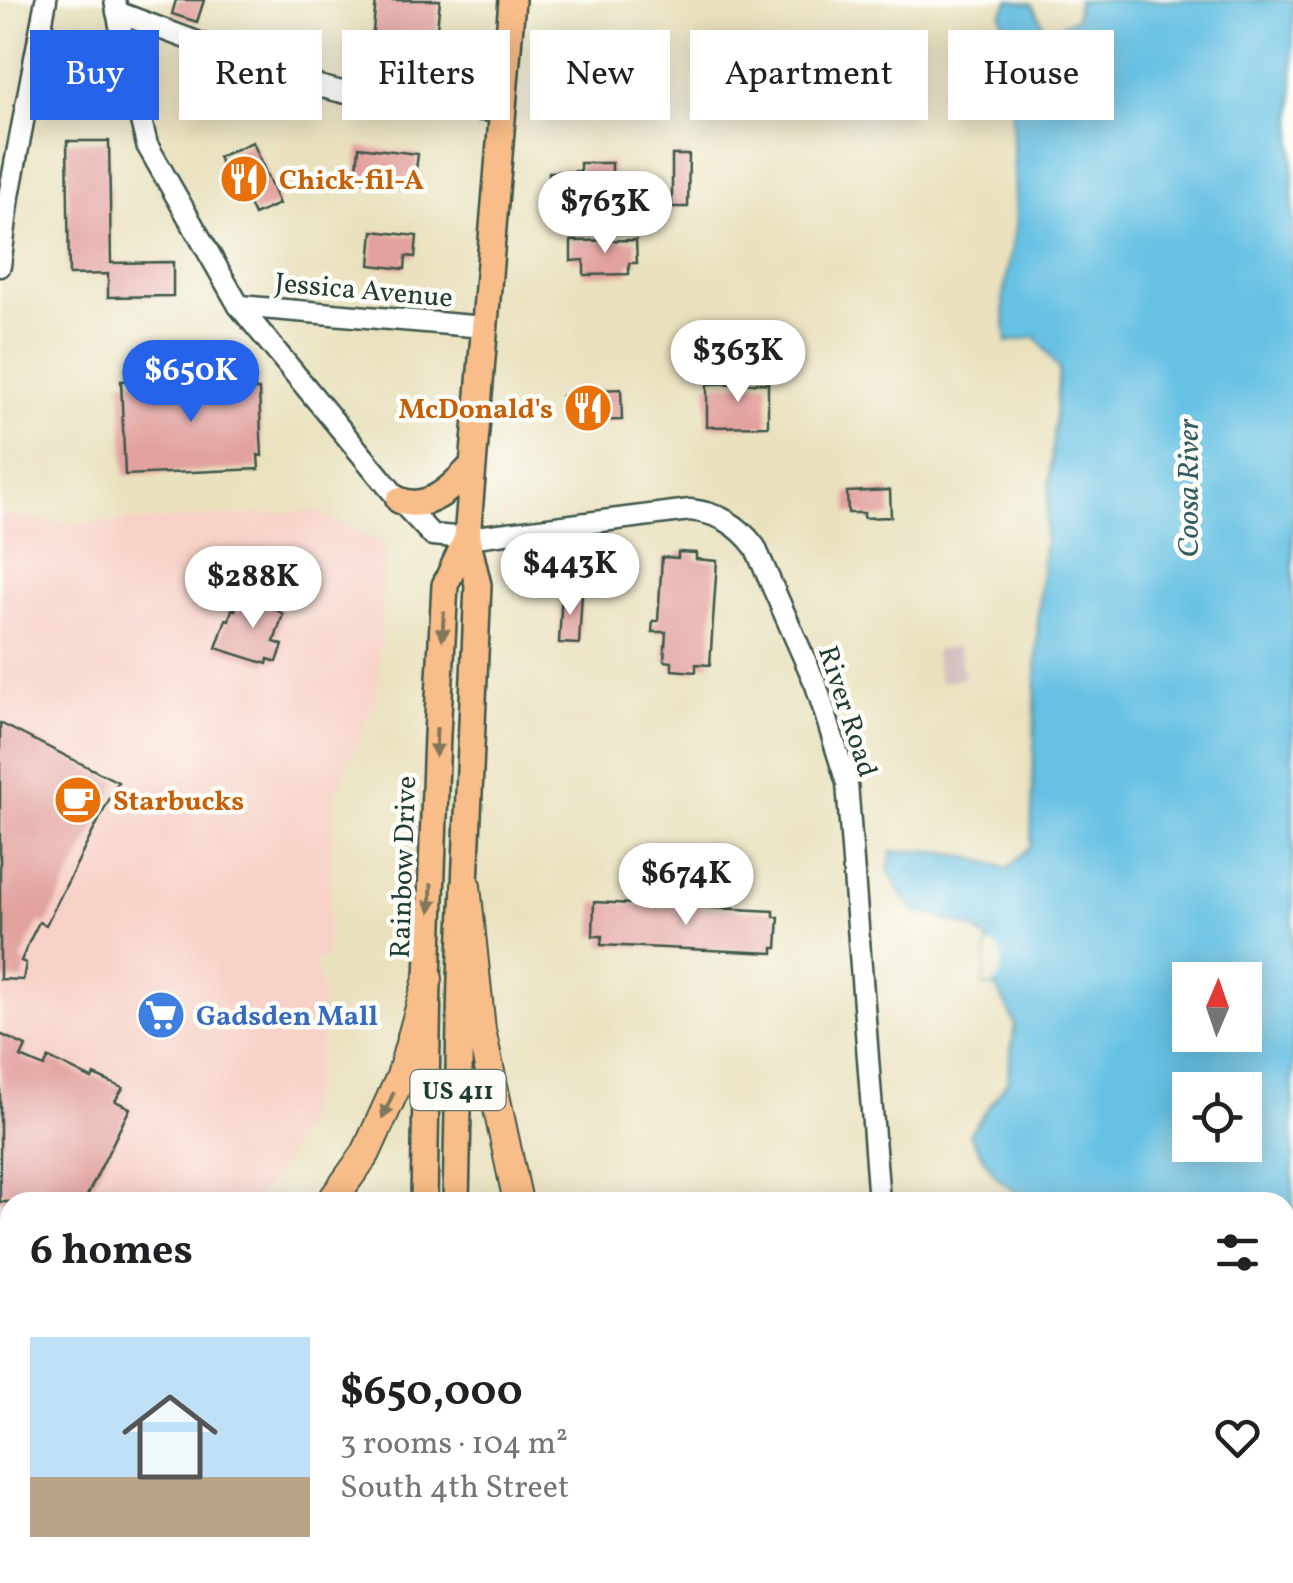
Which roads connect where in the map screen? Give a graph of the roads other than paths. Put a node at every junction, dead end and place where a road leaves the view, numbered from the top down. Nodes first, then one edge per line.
1 (46, 0) edge
2 (512, 0) edge
3 (116, 6) edge
4 (510, 30) edge
5 (342, 93) edge
6 (502, 120) edge
7 (0, 266) edge
8 (239, 306) junction
9 (484, 328) junction
10 (473, 464) junction
11 (399, 500) junction
12 (467, 538) junction
13 (466, 886) junction
14 (428, 979) junction
15 (339, 1192) edge
16 (424, 1192) edge
17 (456, 1192) edge
18 (516, 1192) edge
19 (877, 1192) edge

1 - 7 street
2 - 4 main road, Rainbow Drive / US 411
3 - 5 street
3 - 8 street
6 - 9 main road, Rainbow Drive / US 411
8 - 9 street, Jessica Avenue
8 - 11 street
9 - 10 main road, Rainbow Drive / US 411
10 - 11 main road
10 - 12 main road, Rainbow Drive / US 411
11 - 12 street
12 - 13 main road, Rainbow Drive / US 411
12 -> 14 main road, Rainbow Drive / US 411
12 - 19 street, River Road
13 - 17 main road, Rainbow Drive / US 411
13 - 18 highway
14 -> 15 highway
14 - 16 main road, Rainbow Drive / US 411

